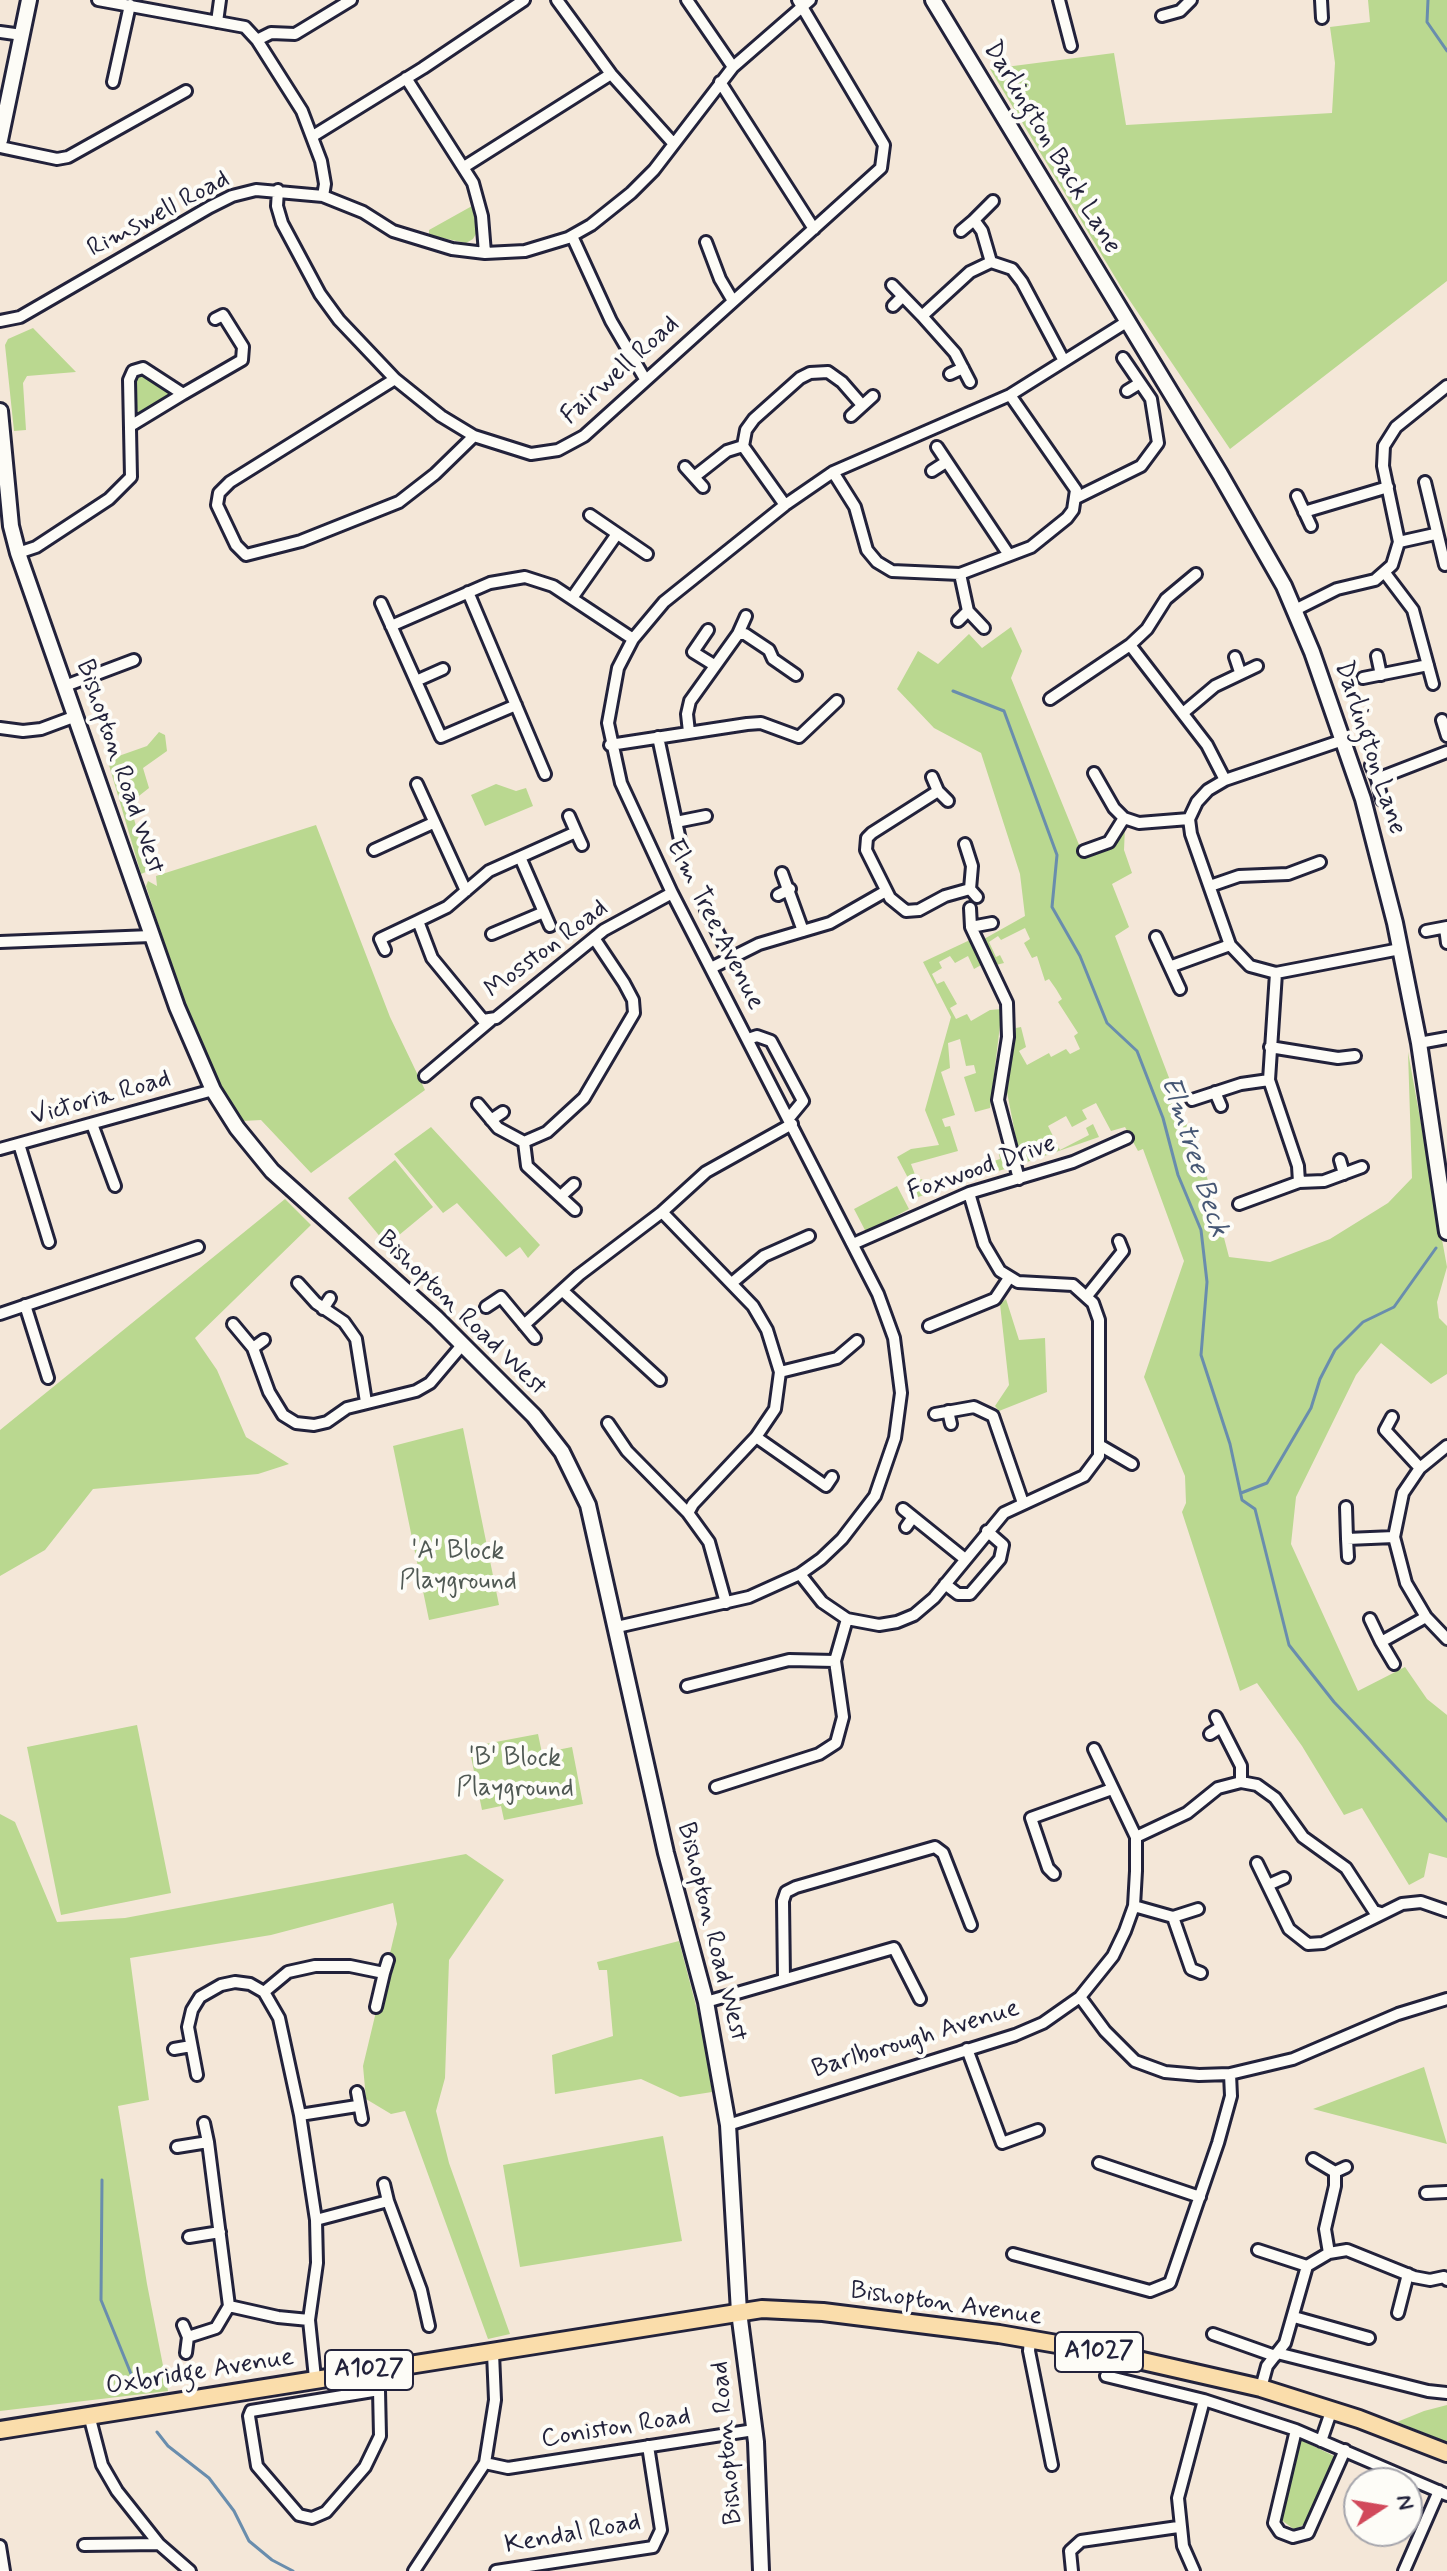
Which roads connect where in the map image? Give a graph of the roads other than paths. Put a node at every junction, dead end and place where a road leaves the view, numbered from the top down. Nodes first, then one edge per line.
1 (29, 0) edge
2 (98, 0) edge
3 (220, 0) edge
4 (351, 0) edge
5 (524, 0) edge
6 (557, 0) edge
7 (687, 0) edge
8 (933, 0) edge
9 (1059, 0) edge
10 (1191, 0) edge
11 (1321, 0) edge
12 (803, 2) edge
13 (133, 4) edge
14 (1162, 16) dead end
15 (1322, 18) dead end
16 (217, 22) junction
17 (0, 32) edge
18 (22, 35) junction
19 (257, 40) junction
20 (1071, 46) dead end
21 (733, 67) junction
22 (611, 74) junction
23 (406, 78) junction
24 (113, 82) dead end
25 (720, 82) junction
26 (179, 93) dead end
27 (313, 136) junction
28 (0, 140) edge
29 (673, 143) junction
30 (0, 147) edge
31 (464, 167) junction
32 (278, 190) junction
33 (323, 196) junction
34 (993, 201) dead end
35 (974, 220) junction
36 (814, 229) junction
37 (961, 231) dead end
38 (572, 236) junction
39 (706, 242) dead end
40 (485, 253) junction
41 (991, 262) junction
42 (892, 285) dead end
43 (902, 297) junction
44 (733, 301) junction
45 (893, 306) dead end
46 (922, 316) junction
47 (215, 319) dead end
48 (0, 321) edge
49 (1128, 321) junction
50 (1123, 358) dead end
51 (1064, 361) junction
52 (963, 368) junction
53 (950, 374) dead end
54 (395, 379) junction
55 (645, 379) junction
56 (970, 382) dead end
57 (1140, 383) junction
58 (1447, 386) edge
59 (1127, 391) dead end
60 (183, 394) junction
61 (1010, 395) junction
62 (873, 396) dead end
63 (862, 405) junction
64 (0, 411) edge
65 (851, 416) dead end
66 (132, 425) junction
67 (474, 436) junction
68 (743, 446) junction
69 (937, 447) dead end
70 (946, 462) junction
71 (685, 467) dead end
72 (932, 471) dead end
73 (833, 472) junction
74 (694, 477) junction
75 (1425, 482) dead end
76 (703, 487) dead end
77 (1388, 487) junction
78 (1297, 496) dead end
79 (1076, 498) junction
80 (785, 505) junction
81 (1304, 512) junction
82 (590, 515) dead end
83 (1311, 526) dead end
84 (617, 534) junction
85 (1435, 534) junction
86 (1399, 542) junction
87 (18, 553) junction
88 (647, 554) dead end
89 (1009, 555) junction
90 (1445, 565) dead end
91 (1385, 573) junction
92 (960, 574) junction
93 (1196, 574) dead end
94 (1182, 585) junction
95 (468, 592) junction
96 (1192, 596) dead end
97 (572, 598) junction
98 (381, 603) dead end
99 (1295, 610) junction
100 (968, 611) junction
101 (746, 616) dead end
102 (958, 621) dead end
103 (391, 626) junction
104 (984, 628) dead end
105 (708, 630) dead end
106 (738, 634) junction
107 (633, 639) junction
108 (1130, 645) junction
109 (1377, 656) dead end
110 (1235, 657) dead end
111 (134, 660) dead end
112 (714, 665) junction
113 (1428, 665) junction
114 (1257, 666) dead end
115 (443, 669) dead end
116 (1240, 672) junction
117 (796, 675) dead end
118 (1381, 675) junction
119 (1056, 677) dead end
120 (1363, 678) dead end
121 (416, 681) junction
122 (1433, 684) dead end
123 (65, 686) junction
124 (1063, 687) junction
125 (1050, 699) dead end
126 (837, 701) dead end
127 (516, 705) junction
128 (1183, 713) junction
129 (76, 716) junction
130 (1442, 720) dead end
131 (0, 728) edge
132 (689, 732) junction
133 (1447, 736) edge
134 (658, 737) junction
135 (1343, 740) junction
136 (610, 745) junction
137 (1447, 752) edge
138 (1371, 765) dead end
139 (1094, 773) dead end
140 (545, 774) dead end
141 (932, 777) dead end
142 (1377, 779) junction
143 (1225, 780) junction
144 (1117, 783) dead end
145 (417, 784) dead end
146 (1104, 790) junction
147 (938, 791) junction
148 (1382, 800) dead end
149 (948, 801) dead end
150 (569, 816) dead end
151 (706, 816) dead end
152 (1124, 818) junction
153 (1189, 819) junction
154 (676, 822) junction
155 (433, 823) junction
156 (576, 832) junction
157 (680, 840) dead end
158 (965, 844) dead end
159 (582, 845) dead end
160 (374, 850) dead end
161 (1084, 851) dead end
162 (1297, 856) dead end
163 (520, 857) junction
164 (1320, 862) dead end
165 (1301, 870) junction
166 (782, 873) dead end
167 (1210, 886) junction
168 (790, 889) junction
169 (466, 891) junction
170 (886, 891) junction
171 (672, 893) junction
172 (778, 895) dead end
173 (970, 908) dead end
174 (706, 910) dead end
175 (544, 912) junction
176 (418, 921) junction
177 (992, 923) dead end
178 (550, 926) dead end
179 (971, 927) junction
180 (1446, 927) edge
181 (803, 931) junction
182 (1426, 931) dead end
183 (492, 934) dead end
184 (151, 936) junction
185 (1156, 937) dead end
186 (594, 938) junction
187 (0, 942) edge
188 (1447, 943) edge
189 (1230, 945) junction
190 (1400, 949) junction
191 (385, 950) dead end
192 (731, 958) junction
193 (1172, 966) junction
194 (711, 968) junction
195 (1276, 973) junction
196 (1180, 989) dead end
197 (487, 1020) junction
198 (1447, 1038) edge
199 (748, 1039) junction
200 (1419, 1043) junction
201 (1270, 1047) junction
202 (1355, 1056) dead end
203 (425, 1076) dead end
204 (1269, 1080) junction
205 (213, 1090) junction
206 (1215, 1092) junction
207 (1192, 1100) dead end
208 (478, 1104) dead end
209 (1221, 1106) dead end
210 (503, 1112) dead end
211 (491, 1120) junction
212 (790, 1121) junction
213 (92, 1124) junction
214 (1127, 1138) dead end
215 (524, 1142) junction
216 (19, 1144) junction
217 (0, 1149) edge
218 (1340, 1160) dead end
219 (1362, 1167) dead end
220 (1344, 1174) junction
221 (1019, 1179) junction
222 (1299, 1182) junction
223 (574, 1184) dead end
224 (115, 1186) dead end
225 (969, 1193) junction
226 (562, 1195) junction
227 (1239, 1204) dead end
228 (575, 1210) dead end
229 (662, 1212) junction
230 (1447, 1232) edge
231 (809, 1236) dead end
232 (49, 1242) dead end
233 (853, 1244) junction
234 (198, 1247) dead end
235 (1125, 1250) dead end
236 (1009, 1278) junction
237 (733, 1282) junction
238 (298, 1283) dead end
239 (563, 1291) junction
240 (1087, 1296) junction
241 (330, 1298) dead end
242 (25, 1305) junction
243 (486, 1307) dead end
244 (323, 1309) junction
245 (0, 1314) edge
246 (233, 1324) dead end
247 (524, 1325) junction
248 (929, 1326) dead end
249 (535, 1338) dead end
250 (264, 1340) dead end
251 (857, 1341) dead end
252 (463, 1344) junction
253 (253, 1348) junction
254 (780, 1372) junction
255 (48, 1378) dead end
256 (660, 1380) dead end
257 (366, 1402) junction
258 (948, 1411) junction
259 (935, 1414) dead end
260 (1392, 1417) dead end
261 (608, 1423) dead end
262 (951, 1424) dead end
263 (1385, 1430) junction
264 (756, 1437) junction
265 (1373, 1439) dead end
266 (1101, 1446) junction
267 (1447, 1446) edge
268 (1132, 1464) dead end
269 (1420, 1468) junction
270 (832, 1477) dead end
271 (1023, 1503) junction
272 (1346, 1507) dead end
273 (903, 1509) dead end
274 (688, 1513) junction
275 (913, 1517) junction
276 (906, 1527) dead end
277 (987, 1531) junction
278 (1394, 1537) junction
279 (1347, 1539) junction
280 (1348, 1557) dead end
281 (965, 1559) junction
282 (800, 1574) junction
283 (945, 1584) junction
284 (726, 1603) junction
285 (1426, 1617) junction
286 (847, 1619) junction
287 (1370, 1619) dead end
288 (617, 1627) junction
289 (1447, 1639) edge
290 (1381, 1642) junction
291 (835, 1661) junction
292 (1394, 1664) dead end
293 (687, 1686) dead end
294 (1210, 1734) dead end
295 (1094, 1749) dead end
296 (1241, 1782) junction
297 (716, 1787) dead end
298 (1112, 1789) junction
299 (1136, 1837) junction
300 (1257, 1863) dead end
301 (1054, 1874) dead end
302 (1284, 1878) dead end
303 (1268, 1885) junction
304 (1134, 1906) junction
305 (1198, 1909) dead end
306 (1447, 1911) edge
307 (1381, 1913) junction
308 (1173, 1917) junction
309 (971, 1925) dead end
310 (388, 1960) dead end
311 (384, 1973) junction
312 (1201, 1973) dead end
313 (784, 1979) junction
314 (264, 1992) junction
315 (1080, 1997) junction
316 (920, 1999) dead end
317 (1447, 1999) edge
318 (706, 2002) junction
319 (376, 2007) dead end
320 (191, 2046) junction
321 (174, 2049) dead end
322 (967, 2049) junction
323 (1230, 2074) junction
324 (197, 2075) dead end
325 (357, 2092) dead end
326 (357, 2106) junction
327 (300, 2115) junction
328 (362, 2119) dead end
329 (204, 2123) dead end
330 (728, 2125) junction
331 (1038, 2130) dead end
332 (208, 2142) junction
333 (177, 2147) dead end
334 (1313, 2159) dead end
335 (1099, 2163) dead end
336 (1346, 2167) dead end
337 (1335, 2172) junction
338 (384, 2184) dead end
339 (1447, 2192) edge
340 (1426, 2193) dead end
341 (1200, 2197) junction
342 (388, 2201) junction
343 (316, 2220) junction
344 (220, 2232) junction
345 (189, 2237) dead end
346 (1258, 2250) dead end
347 (1329, 2253) junction
348 (1013, 2254) dead end
349 (1307, 2266) junction
350 (1408, 2274) junction
351 (1446, 2276) edge
352 (229, 2306) junction
353 (739, 2312) junction
354 (1398, 2313) dead end
355 (1294, 2317) junction
356 (309, 2320) junction
357 (183, 2325) dead end
358 (429, 2326) dead end
359 (1213, 2334) dead end
360 (188, 2337) junction
361 (1369, 2338) dead end
362 (1030, 2340) junction
363 (186, 2353) dead end
364 (493, 2353) junction
365 (1276, 2354) junction
366 (373, 2370) junction
367 (1106, 2376) dead end
368 (315, 2378) junction
369 (1261, 2388) junction
370 (379, 2390) junction
371 (1447, 2393) edge
372 (1204, 2400) junction
373 (1332, 2409) junction
374 (89, 2415) junction
375 (0, 2430) edge
376 (754, 2430) junction
377 (1296, 2430) junction
378 (1321, 2441) junction
379 (648, 2446) junction
380 (1345, 2450) junction
381 (1447, 2453) edge
382 (485, 2463) junction
383 (1052, 2465) dead end
384 (1443, 2493) edge
385 (1178, 2527) junction
386 (159, 2544) junction
387 (84, 2545) dead end
388 (0, 2546) edge
389 (4, 2571) edge
390 (190, 2571) edge
391 (415, 2571) edge
392 (496, 2571) edge
393 (761, 2571) edge
394 (1072, 2571) edge
395 (1194, 2571) edge
396 (1404, 2571) edge

1 - 18 street
2 - 13 street
3 - 16 street
4 - 19 street
5 - 23 street
6 - 22 street
7 - 21 street
8 - 49 street, Darlington Back Lane
9 - 20 street
10 - 14 street
11 - 15 street
12 - 21 street, Rimswell Road
12 - 36 street, Fairwell Road
13 - 16 street
13 - 24 street
16 - 19 street
17 - 18 street
18 - 28 street
19 - 27 street
21 - 25 street, Rimswell Road
22 - 29 street
22 - 31 street
23 - 27 street
23 - 31 street
25 - 29 street, Rimswell Road
25 - 36 street
26 - 30 street
27 - 33 street
29 - 38 street, Rimswell Road
31 - 40 street
32 - 33 street, Rimswell Road
32 - 48 street, Rimswell Road
32 - 54 street, Fairwell Road
33 - 40 street, Rimswell Road
34 - 35 street
35 - 37 street
35 - 41 street
36 - 44 street, Fairwell Road
38 - 40 street, Rimswell Road
38 - 55 street
39 - 44 street
41 - 46 street
41 - 51 street
42 - 43 street
43 - 45 street
43 - 46 street
44 - 55 street, Fairwell Road
46 - 52 street
47 - 60 street
49 - 51 street, Elm Tree Avenue
49 - 99 street, Darlington Lane
50 - 57 street
51 - 61 street, Elm Tree Avenue
52 - 53 street
52 - 56 street
54 - 67 street, Fairwell Road
54 - 67 street
55 - 67 street, Fairwell Road
57 - 59 street
57 - 79 street
58 - 77 street
60 - 66 street
60 - 66 street
61 - 73 street, Elm Tree Avenue
61 - 79 street
62 - 63 street
63 - 65 street
63 - 68 street
64 - 87 street, Bishopton Road West
66 - 87 street
68 - 74 street
68 - 80 street
69 - 70 street
70 - 72 street
70 - 89 street
71 - 74 street
73 - 80 street, Elm Tree Avenue
73 - 92 street
74 - 76 street
75 - 85 street
77 - 81 street
77 - 86 street
78 - 81 street
79 - 89 street
80 - 107 street, Elm Tree Avenue
81 - 83 street
82 - 84 street
84 - 88 street
84 - 97 street
85 - 86 street
85 - 90 street
86 - 91 street
87 - 123 street, Bishopton Road West
89 - 92 street
91 - 99 street
91 - 113 street
92 - 100 street
93 - 94 street
94 - 96 street
94 - 108 street
95 - 97 street
95 - 103 street
95 - 127 street
97 - 107 street
98 - 103 street
99 - 135 street, Darlington Lane
100 - 102 street
100 - 104 street
101 - 106 street
103 - 121 street
105 - 112 street
106 - 112 street
106 - 117 street
107 - 136 street, Elm Tree Avenue
108 - 124 street
108 - 128 street
109 - 118 street
110 - 116 street
111 - 123 street
112 - 132 street
113 - 118 street
113 - 122 street
114 - 116 street
115 - 121 street
116 - 128 street
118 - 120 street
119 - 124 street
121 - 127 street
123 - 129 street, Bishopton Road West
124 - 125 street
126 - 132 street
127 - 140 street
128 - 143 street
129 - 131 street
129 - 184 street, Bishopton Road West
130 - 133 street
132 - 134 street
134 - 136 street
134 - 154 street
135 - 143 street
135 - 190 street, Darlington Lane
136 - 171 street, Elm Tree Avenue
137 - 142 street
138 - 142 street
139 - 146 street
141 - 147 street
142 - 148 street
143 - 153 street
144 - 146 street
145 - 155 street
146 - 152 street
147 - 149 street
147 - 170 street
150 - 156 street
151 - 154 street
152 - 153 street
152 - 161 street
153 - 167 street
154 - 157 street
155 - 160 street
155 - 169 street
156 - 159 street
156 - 163 street
158 - 170 street
162 - 165 street
163 - 169 street
163 - 175 street
164 - 165 street
165 - 167 street
166 - 168 street
167 - 189 street
168 - 172 street
168 - 181 street
169 - 176 street
170 - 181 street
171 - 186 street, Mosston Road
171 - 194 street, Elm Tree Avenue
173 - 179 street
174 - 192 street
175 - 178 street
175 - 183 street
176 - 191 street
176 - 197 street
177 - 179 street
179 - 221 street
180 - 182 street
180 - 188 street
181 - 192 street
184 - 187 street
184 - 205 street, Bishopton Road West
185 - 193 street
186 - 197 street, Mosston Road
186 - 215 street
189 - 193 street
189 - 195 street
190 - 195 street
190 - 200 street, Darlington Lane
192 - 194 street
193 - 196 street
194 - 199 street, Elm Tree Avenue
195 - 201 street
197 - 203 street, Mosston Road
198 - 200 street
199 - 212 street, Elm Tree Avenue
199 - 212 street
200 - 230 street, Darlington Lane
201 - 202 street
201 - 204 street
204 - 206 street
204 - 222 street
205 - 213 street, Victoria Road
205 - 252 street, Bishopton Road West
206 - 207 street
206 - 209 street
208 - 211 street
210 - 211 street
211 - 215 street
212 - 229 street
212 - 233 street, Elm Tree Avenue
213 - 216 street, Victoria Road
213 - 224 street
214 - 221 street, Foxwood Drive
215 - 226 street
216 - 217 street, Victoria Road
216 - 232 street
218 - 220 street
219 - 220 street
220 - 222 street
221 - 225 street, Foxwood Drive
222 - 227 street
223 - 226 street
225 - 233 street, Foxwood Drive
225 - 236 street
226 - 228 street
229 - 237 street
229 - 239 street
231 - 237 street
233 - 282 street, Elm Tree Avenue
234 - 242 street
235 - 240 street
236 - 240 street
236 - 248 street
237 - 254 street
238 - 244 street
239 - 247 street
239 - 256 street
240 - 266 street
241 - 244 street
242 - 245 street
242 - 255 street
243 - 247 street
244 - 257 street
246 - 253 street
247 - 249 street
250 - 253 street
251 - 254 street
252 - 257 street
252 - 288 street, Bishopton Road West
253 - 257 street
254 - 264 street
258 - 259 street
258 - 262 street
258 - 271 street
260 - 263 street
261 - 274 street
263 - 265 street
263 - 269 street
264 - 270 street
264 - 274 street
266 - 268 street
266 - 271 street
267 - 269 street
269 - 278 street
271 - 277 street
272 - 279 street
273 - 275 street
274 - 284 street
275 - 276 street
275 - 281 street
277 - 281 street
277 - 283 street
278 - 279 street
278 - 285 street
279 - 280 street
281 - 283 street
282 - 284 street, Elm Tree Avenue
282 - 286 street
283 - 286 street
284 - 288 street, Elm Tree Avenue
285 - 289 street
285 - 290 street
286 - 291 street
287 - 290 street
288 - 318 street, Bishopton Road West
290 - 292 street
291 - 293 street
291 - 297 street
294 - 296 street
295 - 298 street, Barlborough Avenue
296 - 299 street
296 - 307 street
298 - 299 street, Barlborough Avenue
298 - 301 street
299 - 304 street, Barlborough Avenue
300 - 303 street
302 - 303 street
303 - 307 street
304 - 308 street
304 - 315 street, Barlborough Avenue
305 - 308 street
306 - 307 street
308 - 312 street
309 - 313 street
310 - 311 street
311 - 314 street
311 - 319 street
313 - 316 street
313 - 318 street
314 - 320 street
314 - 327 street
315 - 322 street, Barlborough Avenue
315 - 323 street
317 - 323 street
318 - 330 street, Bishopton Road West
320 - 321 street
320 - 324 street
322 - 330 street, Barlborough Avenue
322 - 331 street
323 - 341 street
325 - 326 street
326 - 327 street
326 - 328 street
327 - 343 street
329 - 332 street
330 - 353 street, Bishopton Road West
332 - 333 street
332 - 344 street
334 - 337 street
335 - 341 street
336 - 337 street
337 - 347 street
338 - 342 street
339 - 340 street
341 - 348 street
342 - 343 street
342 - 358 street
343 - 356 street
344 - 345 street
344 - 352 street
346 - 349 street
347 - 349 street
347 - 350 street
349 - 355 street
350 - 351 street
350 - 354 street
352 - 356 street
352 - 360 street
353 - 362 main road, Bishopton Avenue / A1027
353 - 364 main road, Oxbridge Avenue / A1027
353 - 376 street, Bishopton Road
355 - 361 street
355 - 365 street
356 - 368 street
357 - 360 street
359 - 365 street
360 - 363 street
362 - 369 main road, Bishopton Avenue / A1027
362 - 383 street
364 - 366 main road, Oxbridge Avenue / A1027
364 - 382 street
365 - 369 street
365 - 371 street
366 - 368 main road, Oxbridge Avenue / A1027
366 - 370 street
367 - 372 street
368 - 374 main road, Oxbridge Avenue / A1027
369 - 373 main road, Bishopton Avenue / A1027
370 - 370 street, Oxbridge Avenue
372 - 377 street
372 - 385 street
373 - 378 street
373 - 381 main road, Bishopton Avenue / A1027
374 - 375 main road, Oxbridge Avenue / A1027
374 - 386 street
376 - 379 street, Coniston Road
376 - 393 street, Bishopton Road
377 - 378 street
377 - 380 street
378 - 380 street
379 - 382 street, Coniston Road
379 - 392 street, Kendal Road
380 - 384 street
382 - 391 street
384 - 396 street
385 - 394 street
385 - 395 street
386 - 387 street
386 - 390 street
388 - 389 street

